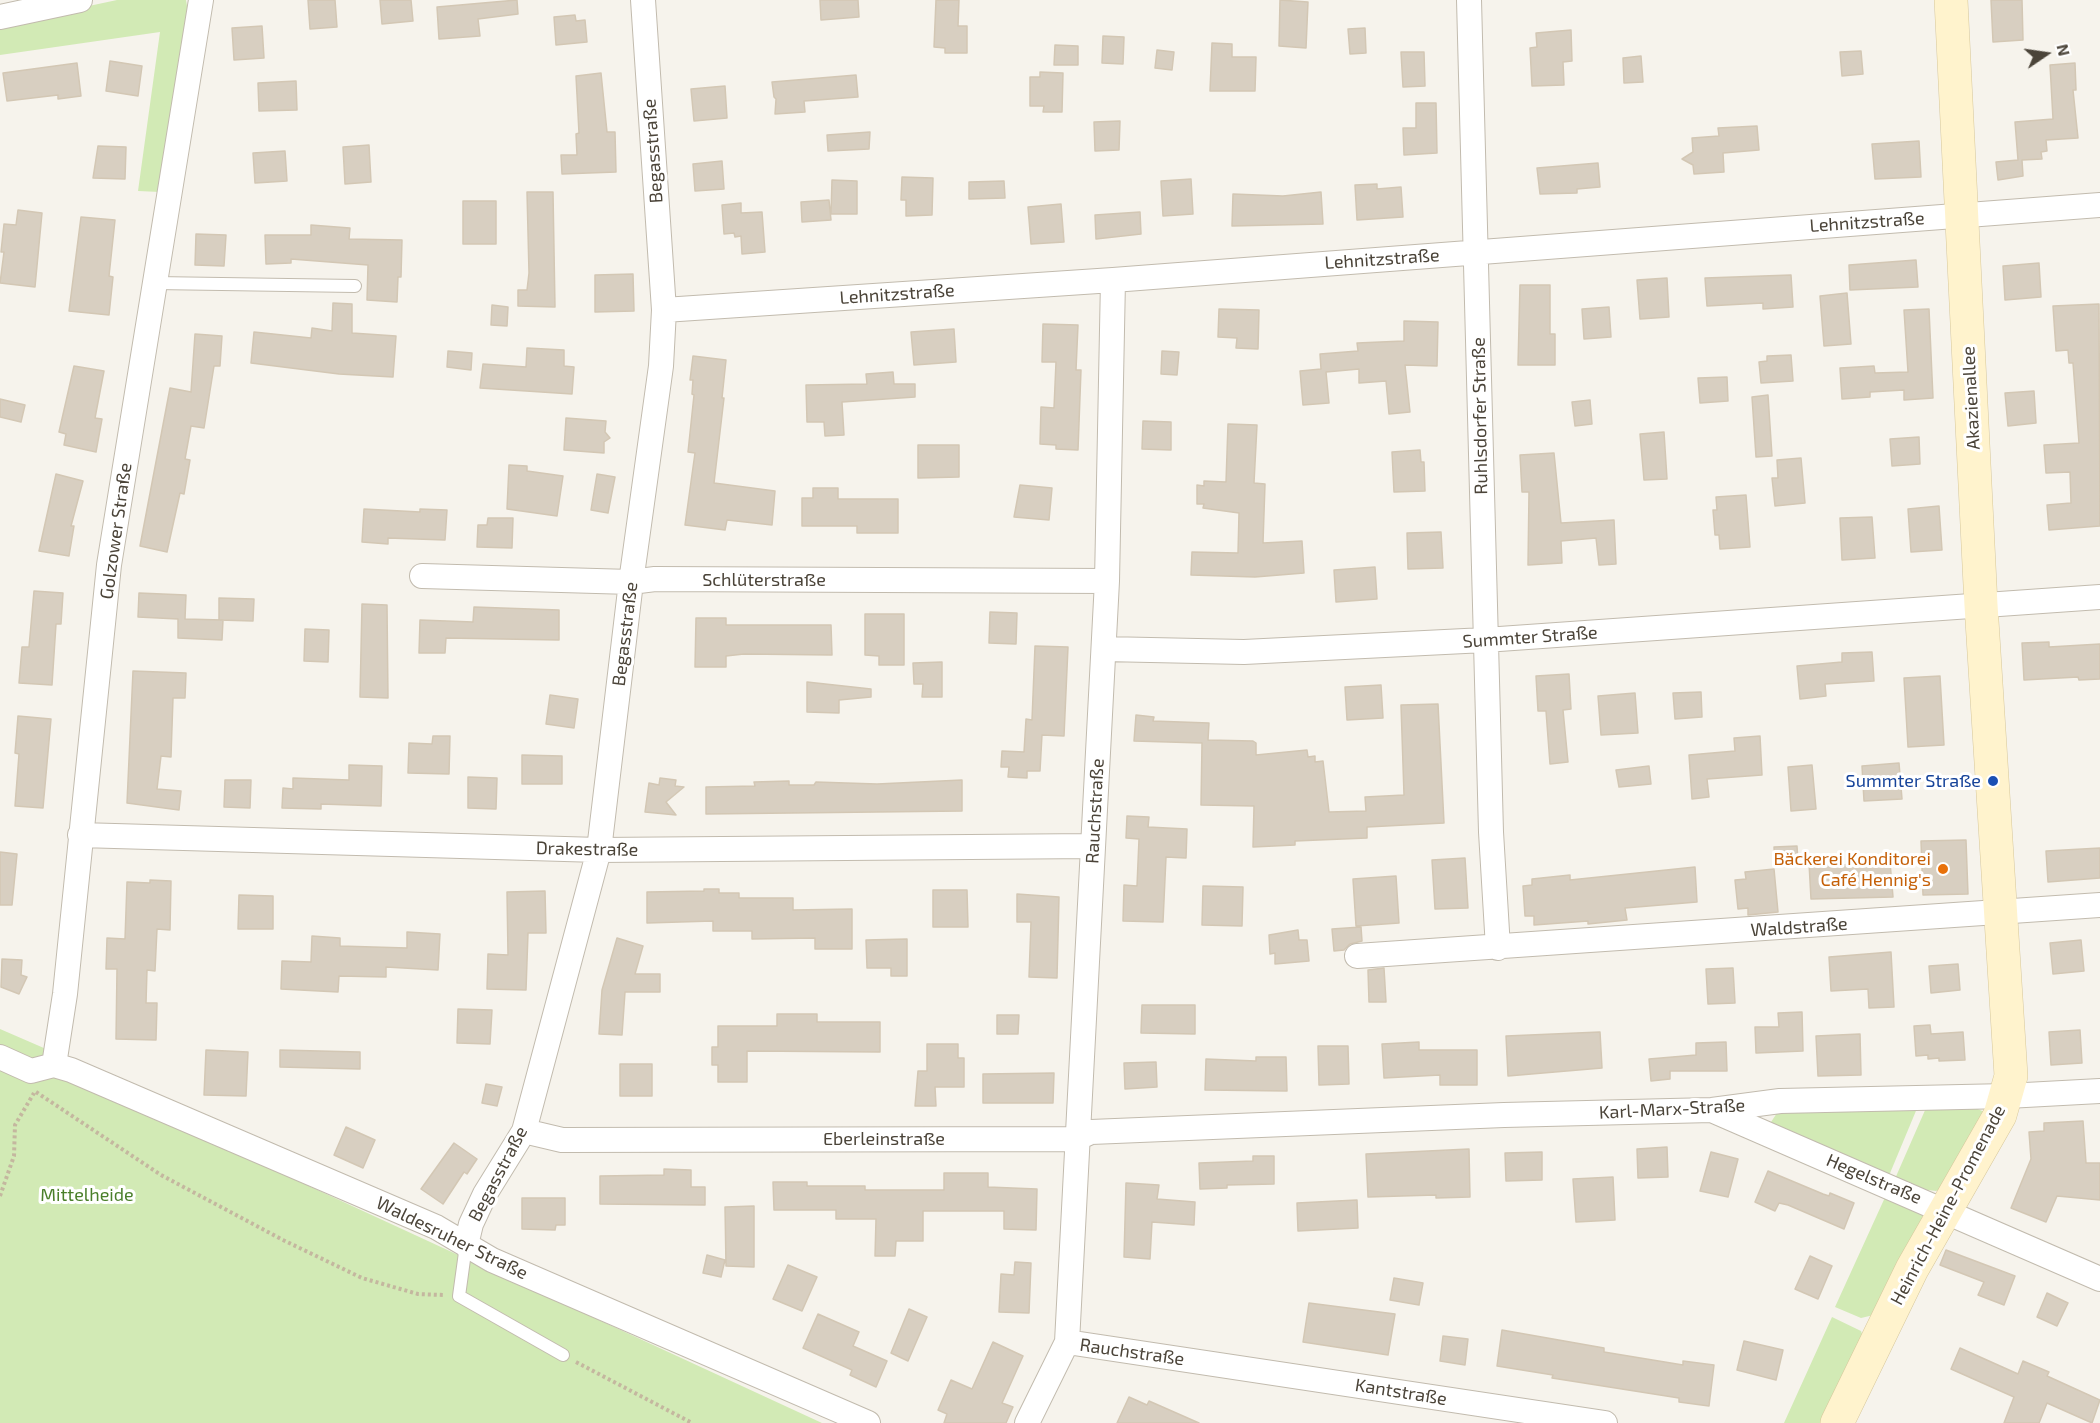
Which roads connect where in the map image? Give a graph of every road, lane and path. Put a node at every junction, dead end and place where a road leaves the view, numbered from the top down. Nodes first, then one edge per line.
1 (80, 0) edge
2 (201, 0) edge
3 (643, 0) edge
4 (1468, 0) edge
5 (1951, 0) edge
6 (0, 17) edge
7 (2100, 205) edge
8 (1961, 214) junction
9 (1476, 252) junction
10 (1113, 280) junction
11 (155, 283) junction
12 (355, 286) dead end
13 (664, 310) junction
14 (422, 576) dead end
15 (1107, 581) junction
16 (631, 582) junction
17 (2100, 597) edge
18 (1981, 605) junction
19 (1485, 640) junction
20 (1104, 649) junction
21 (1994, 796) joint
22 (80, 835) junction
23 (1093, 846) junction
24 (599, 850) junction
25 (2100, 905) edge
26 (2001, 913) junction
27 (1498, 948) junction
28 (1357, 956) dead end
29 (0, 1057) edge
30 (54, 1065) junction
31 (35, 1091) junction
32 (2100, 1091) edge
33 (2007, 1096) junction
34 (1712, 1110) junction
35 (1243, 1126) joint
36 (524, 1131) junction
37 (1076, 1139) junction
38 (0, 1196) edge
39 (1945, 1210) junction
40 (466, 1245) junction
41 (2100, 1279) edge
42 (459, 1296) junction
43 (1067, 1342) junction
44 (563, 1355) joint
45 (1197, 1361) joint
46 (692, 1423) edge
47 (868, 1423) edge
48 (1027, 1423) edge
49 (1605, 1423) edge
50 (1837, 1423) edge

1 - 6 street
2 - 11 street, Golzower Straße
3 - 13 street, Begasstraße
4 - 9 street, Ruhlsdorfer Straße
5 - 8 street, Akazienallee
7 - 8 street, Lehnitzstraße
8 - 9 street, Lehnitzstraße
8 - 18 street, Akazienallee
9 - 10 street, Lehnitzstraße
9 - 19 street, Ruhlsdorfer Straße
10 - 13 street, Lehnitzstraße
10 - 15 street, Rauchstraße
11 - 12 lane
11 - 22 street, Golzower Straße
13 - 16 street, Begasstraße
14 - 16 street, Schlüterstraße
15 - 16 street, Schlüterstraße
15 - 20 street, Rauchstraße
16 - 24 street, Begasstraße
17 - 18 street, Summter Straße
18 - 19 street, Summter Straße
18 - 21 street, Akazienallee
19 - 20 street, Summter Straße
19 - 27 street, Ruhlsdorfer Straße
20 - 23 street, Rauchstraße
21 - 26 street, Heinrich-Heine-Promenade
22 - 24 street, Drakestraße
22 - 30 street, Golzower Straße
23 - 24 street, Drakestraße
23 - 37 street, Rauchstraße
24 - 36 street, Begasstraße
25 - 26 street, Waldstraße
26 - 27 street, Waldstraße
26 - 33 street, Heinrich-Heine-Promenade
27 - 28 street, Waldstraße
29 - 30 street, Waldesruher Straße
30 - 31 path
30 - 40 street, Waldesruher Straße
31 - 38 path
31 - 42 path
32 - 33 street, Karl-Marx-Straße
33 - 34 street, Karl-Marx-Straße
33 - 39 street, Heinrich-Heine-Promenade
34 - 35 street, Karl-Marx-Straße
34 - 39 street, Hegelstraße
35 - 37 street, Eberleinstraße
36 - 37 street, Eberleinstraße
36 - 40 street, Begasstraße
37 - 43 street, Rauchstraße
39 - 41 street, Hegelstraße
39 - 50 street, Heinrich-Heine-Promenade
40 - 42 lane
40 - 47 street, Waldesruher Straße
42 - 44 lane
43 - 45 street, Rauchstraße
43 - 48 street, Rauchstraße
44 - 46 path
45 - 49 street, Kantstraße

